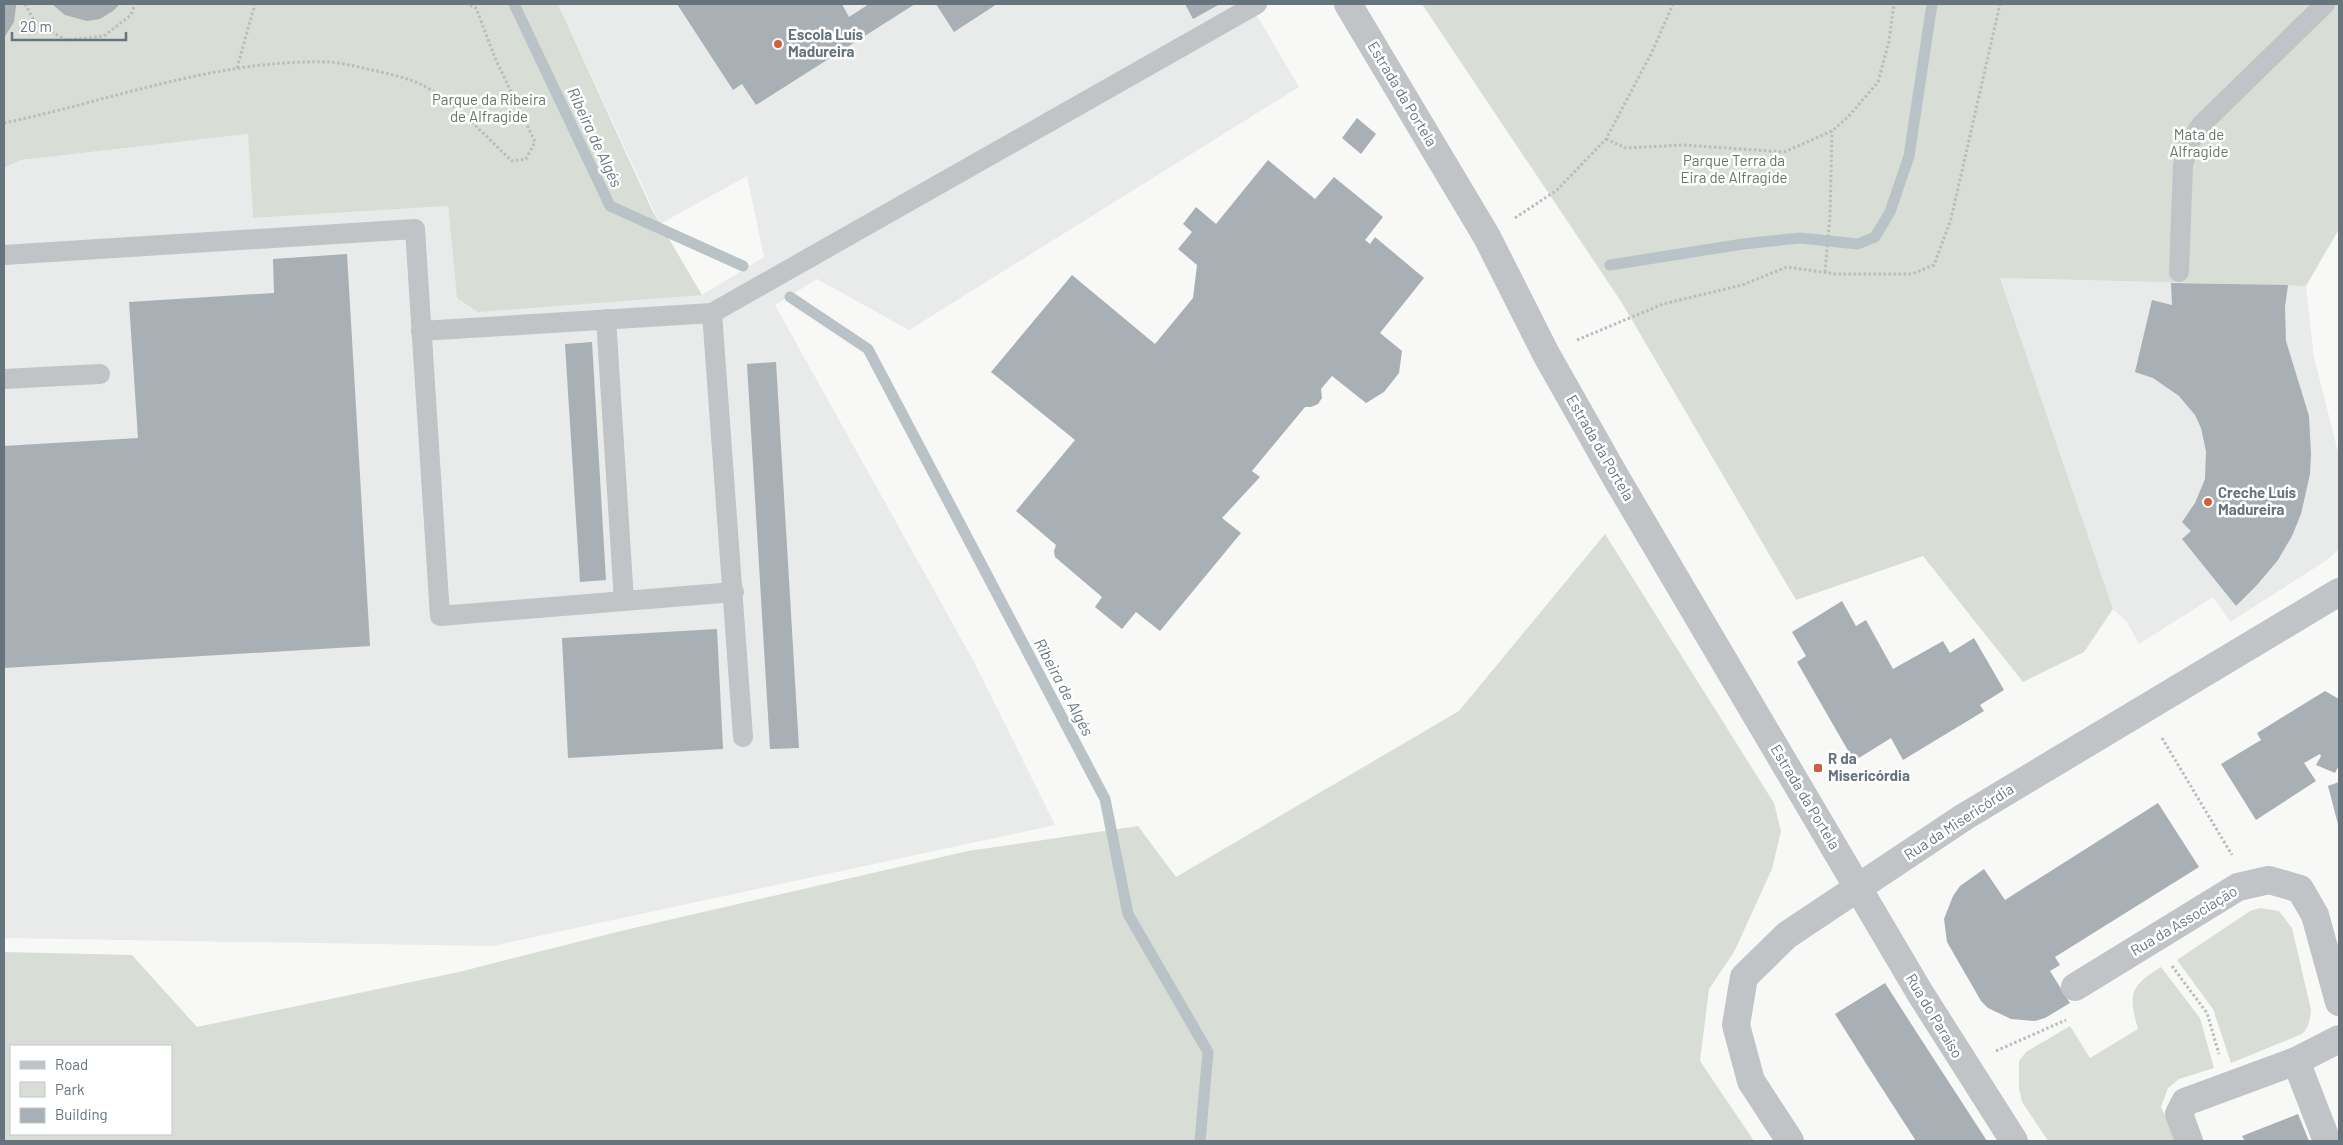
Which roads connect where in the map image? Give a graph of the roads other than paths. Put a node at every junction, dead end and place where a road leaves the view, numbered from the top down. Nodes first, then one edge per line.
1 (1257, 4) edge
2 (1348, 4) edge
3 (2325, 4) edge
4 (4, 255) edge
5 (2179, 272) dead end
6 (712, 313) junction
7 (606, 319) junction
8 (421, 330) junction
9 (100, 374) dead end
10 (4, 379) edge
11 (734, 592) junction
12 (2339, 592) edge
13 (624, 601) junction
14 (743, 736) dead end
15 (1859, 888) junction
16 (2075, 987) road end
17 (2339, 1002) edge
18 (2339, 1039) edge
19 (2296, 1060) junction
20 (1790, 1141) edge
21 (2014, 1141) edge
22 (2190, 1141) edge
23 (2327, 1141) edge

1 - 6 lane
2 - 15 street, Estrada da Portela
3 - 5 lane
4 - 8 lane
6 - 7 lane
6 - 11 lane
7 - 8 lane
7 - 13 lane
8 - 13 lane
9 - 10 lane
11 - 13 lane
11 - 14 lane
12 - 15 street, Rua da Misericórdia
15 - 20 street, Rua da Misericórdia
15 - 21 street, Rua do Paraíso
16 - 17 street, Rua da Associação
18 - 19 street
19 - 22 street
19 - 23 street

